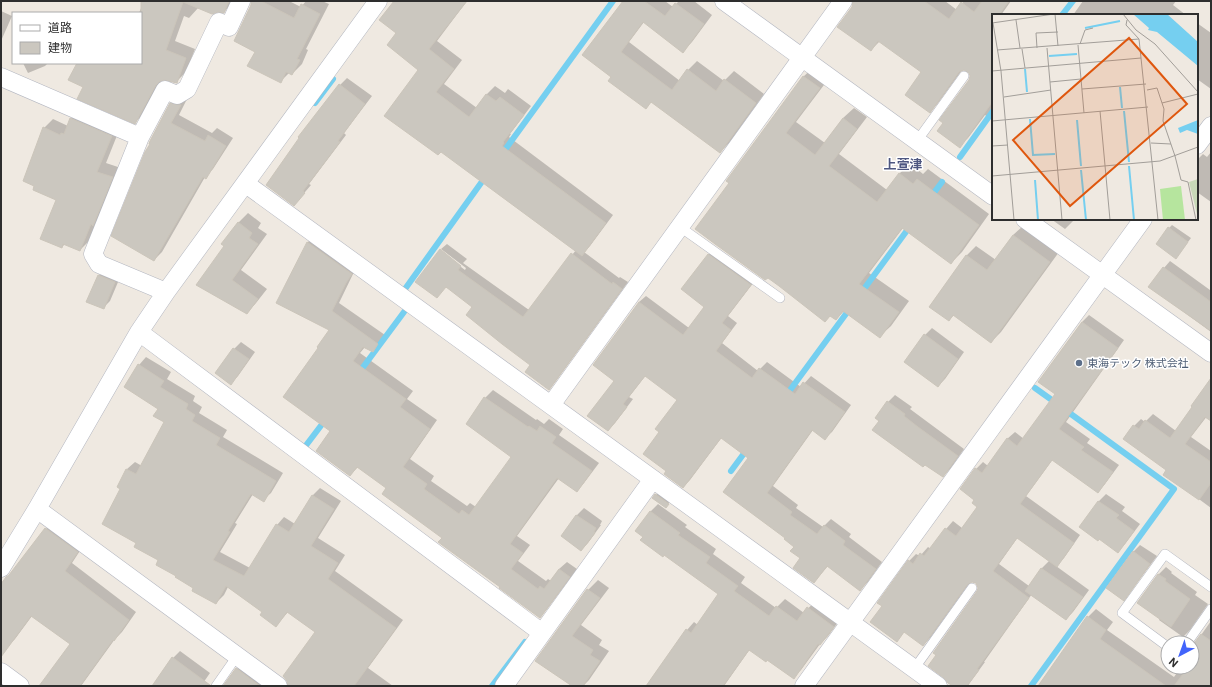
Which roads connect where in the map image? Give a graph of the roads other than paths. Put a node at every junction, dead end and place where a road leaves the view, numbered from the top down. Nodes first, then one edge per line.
1 (241, 1) edge
2 (378, 1) edge
3 (724, 1) edge
4 (843, 1) edge
5 (802, 58) junction
6 (964, 76) dead end
7 (1, 77) edge
8 (140, 137) junction
9 (918, 141) junction
10 (246, 184) junction
11 (992, 195) edge
12 (1026, 220) edge
13 (1142, 220) edge
14 (680, 226) junction
15 (1102, 275) junction
16 (166, 292) junction
17 (780, 298) dead end
18 (139, 332) junction
19 (1211, 353) edge
20 (551, 405) junction
21 (653, 479) junction
22 (37, 509) junction
23 (1, 568) edge
24 (1211, 587) edge
25 (972, 588) dead end
26 (1211, 609) edge
27 (1208, 621) edge
28 (850, 622) junction
29 (542, 633) junction
30 (1195, 635) edge
31 (1160, 641) edge
32 (237, 656) junction
33 (914, 669) junction
34 (1, 672) edge
35 (20, 686) edge
36 (216, 686) edge
37 (278, 686) edge
38 (504, 686) edge
39 (804, 686) edge
40 (938, 686) edge

1 - 8 street
2 - 10 street
3 - 5 street
4 - 5 street
5 - 9 street
5 - 14 street
6 - 9 lane
7 - 8 street
8 - 16 street
9 - 11 street
10 - 16 street
10 - 20 street
12 - 15 street
13 - 15 street
14 - 17 lane
14 - 20 street
15 - 19 street
15 - 28 street
16 - 18 street
18 - 22 street
18 - 29 street
20 - 21 street
21 - 28 street
21 - 29 street
22 - 23 street
22 - 32 street
24 - 31 lane
25 - 33 lane
26 - 27 lane
27 - 30 lane
28 - 33 street
28 - 39 street
29 - 38 street
32 - 36 lane
32 - 37 street
33 - 40 street
34 - 35 street

